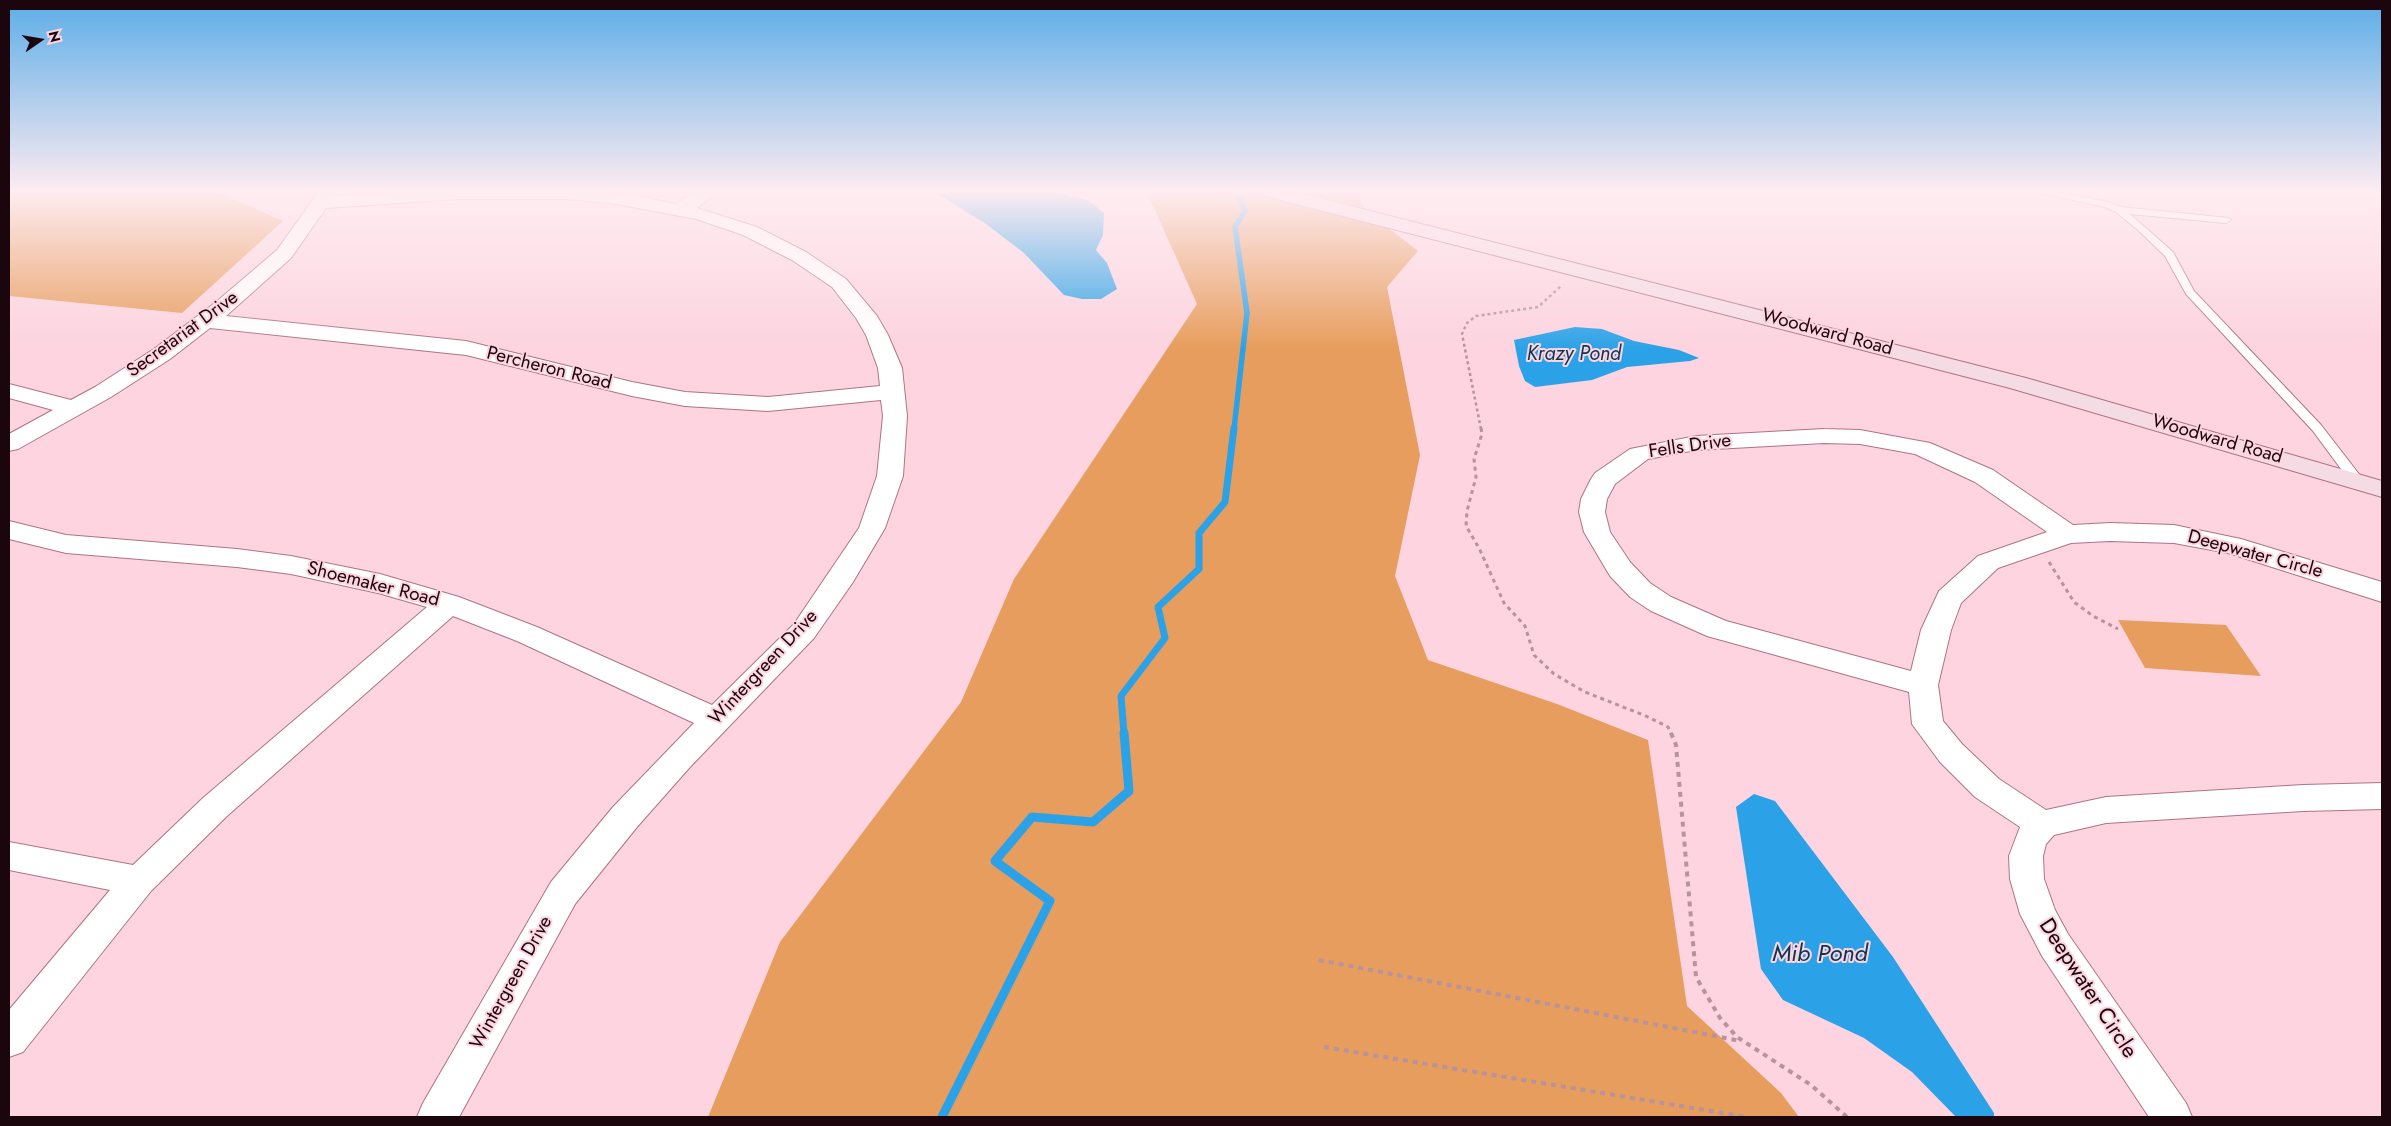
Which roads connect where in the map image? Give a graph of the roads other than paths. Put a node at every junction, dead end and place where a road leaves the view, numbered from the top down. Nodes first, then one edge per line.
1 (292, 244) edge
2 (775, 244) edge
3 (1476, 244) edge
4 (2157, 244) edge
5 (206, 321) junction
6 (9, 391) edge
7 (892, 392) junction
8 (73, 408) junction
9 (9, 444) edge
10 (2357, 481) junction
11 (2382, 489) edge
12 (9, 530) edge
13 (2068, 534) junction
14 (2382, 592) edge
15 (449, 604) junction
16 (1923, 685) junction
17 (716, 720) junction
18 (2382, 796) edge
19 (2042, 825) junction
20 (9, 856) edge
21 (139, 880) junction
22 (9, 1039) edge
23 (438, 1117) edge
24 (2172, 1117) edge

1 - 5 street, Secretariat Drive
2 - 7 street, Wintergreen Drive
3 - 10 street, Woodward Road
4 - 10 lane
5 - 7 street, Percheron Road
5 - 8 street, Secretariat Drive
6 - 8 street
7 - 17 street, Wintergreen Drive
8 - 9 street, Secretariat Drive
10 - 11 street, Woodward Road
12 - 15 street, Shoemaker Road
13 - 14 street, Deepwater Circle
13 - 16 street, Deepwater Circle
13 - 16 street, Fells Drive
15 - 17 street, Shoemaker Road
15 - 21 street
16 - 19 street, Deepwater Circle
17 - 23 street, Wintergreen Drive
18 - 19 street
19 - 24 street, Deepwater Circle
20 - 21 street
21 - 22 street

